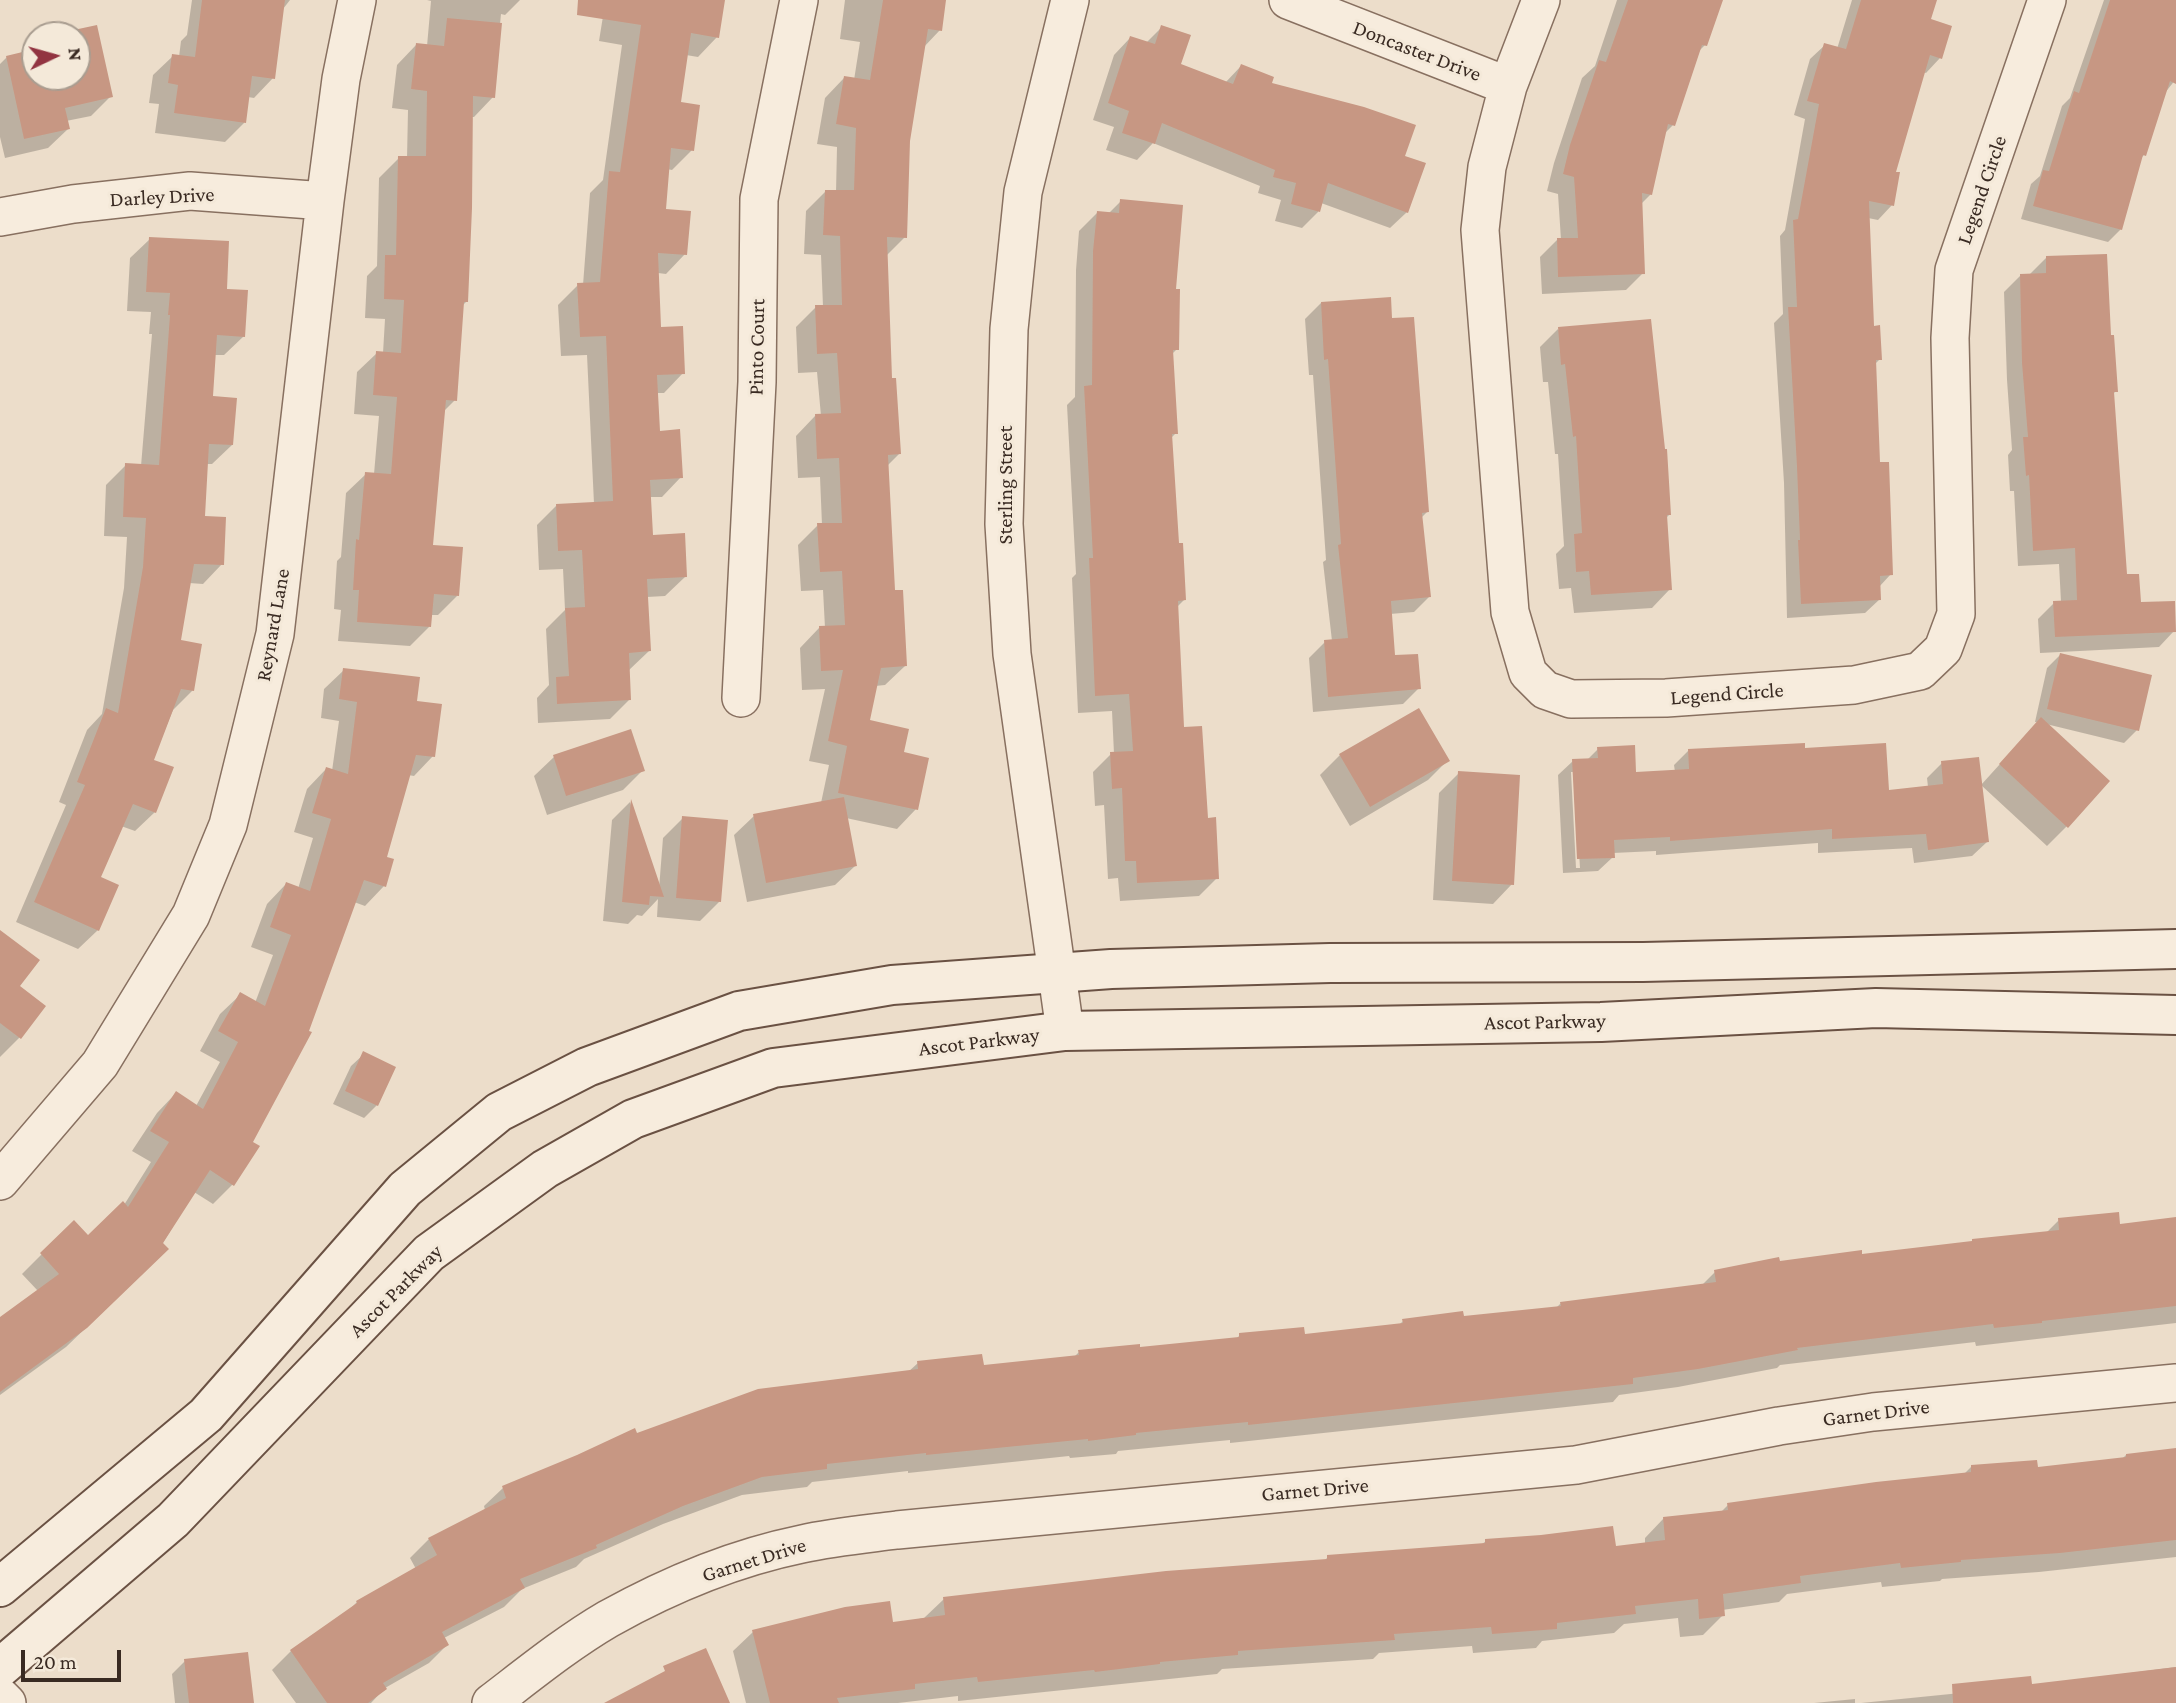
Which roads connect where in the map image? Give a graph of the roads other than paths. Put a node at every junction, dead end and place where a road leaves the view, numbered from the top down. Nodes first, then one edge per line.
1 (356, 0) edge
2 (799, 0) edge
3 (1070, 0) edge
4 (1288, 0) edge
5 (1541, 0) edge
6 (2047, 0) edge
7 (1508, 86) junction
8 (325, 201) junction
9 (0, 217) edge
10 (741, 698) dead end
11 (2176, 949) edge
12 (1055, 974) junction
13 (2176, 1015) edge
14 (1065, 1031) junction
15 (0, 1181) edge
16 (2176, 1383) edge
17 (0, 1587) edge
18 (0, 1668) edge
19 (0, 1696) edge
20 (7, 1703) edge
21 (491, 1703) edge

1 - 8 street, Reynard Lane
2 - 10 street, Pinto Court
3 - 12 street, Sterling Street
4 - 7 street, Doncaster Drive
5 - 7 street, Legend Circle
6 - 7 street, Legend Circle
8 - 9 street, Darley Drive
8 - 15 street, Reynard Lane
11 - 12 main road
12 - 14 street, Sterling Street
12 - 17 main road
13 - 14 main road, Ascot Parkway
14 - 18 main road, Ascot Parkway
16 - 21 street, Garnet Drive
19 - 20 street

